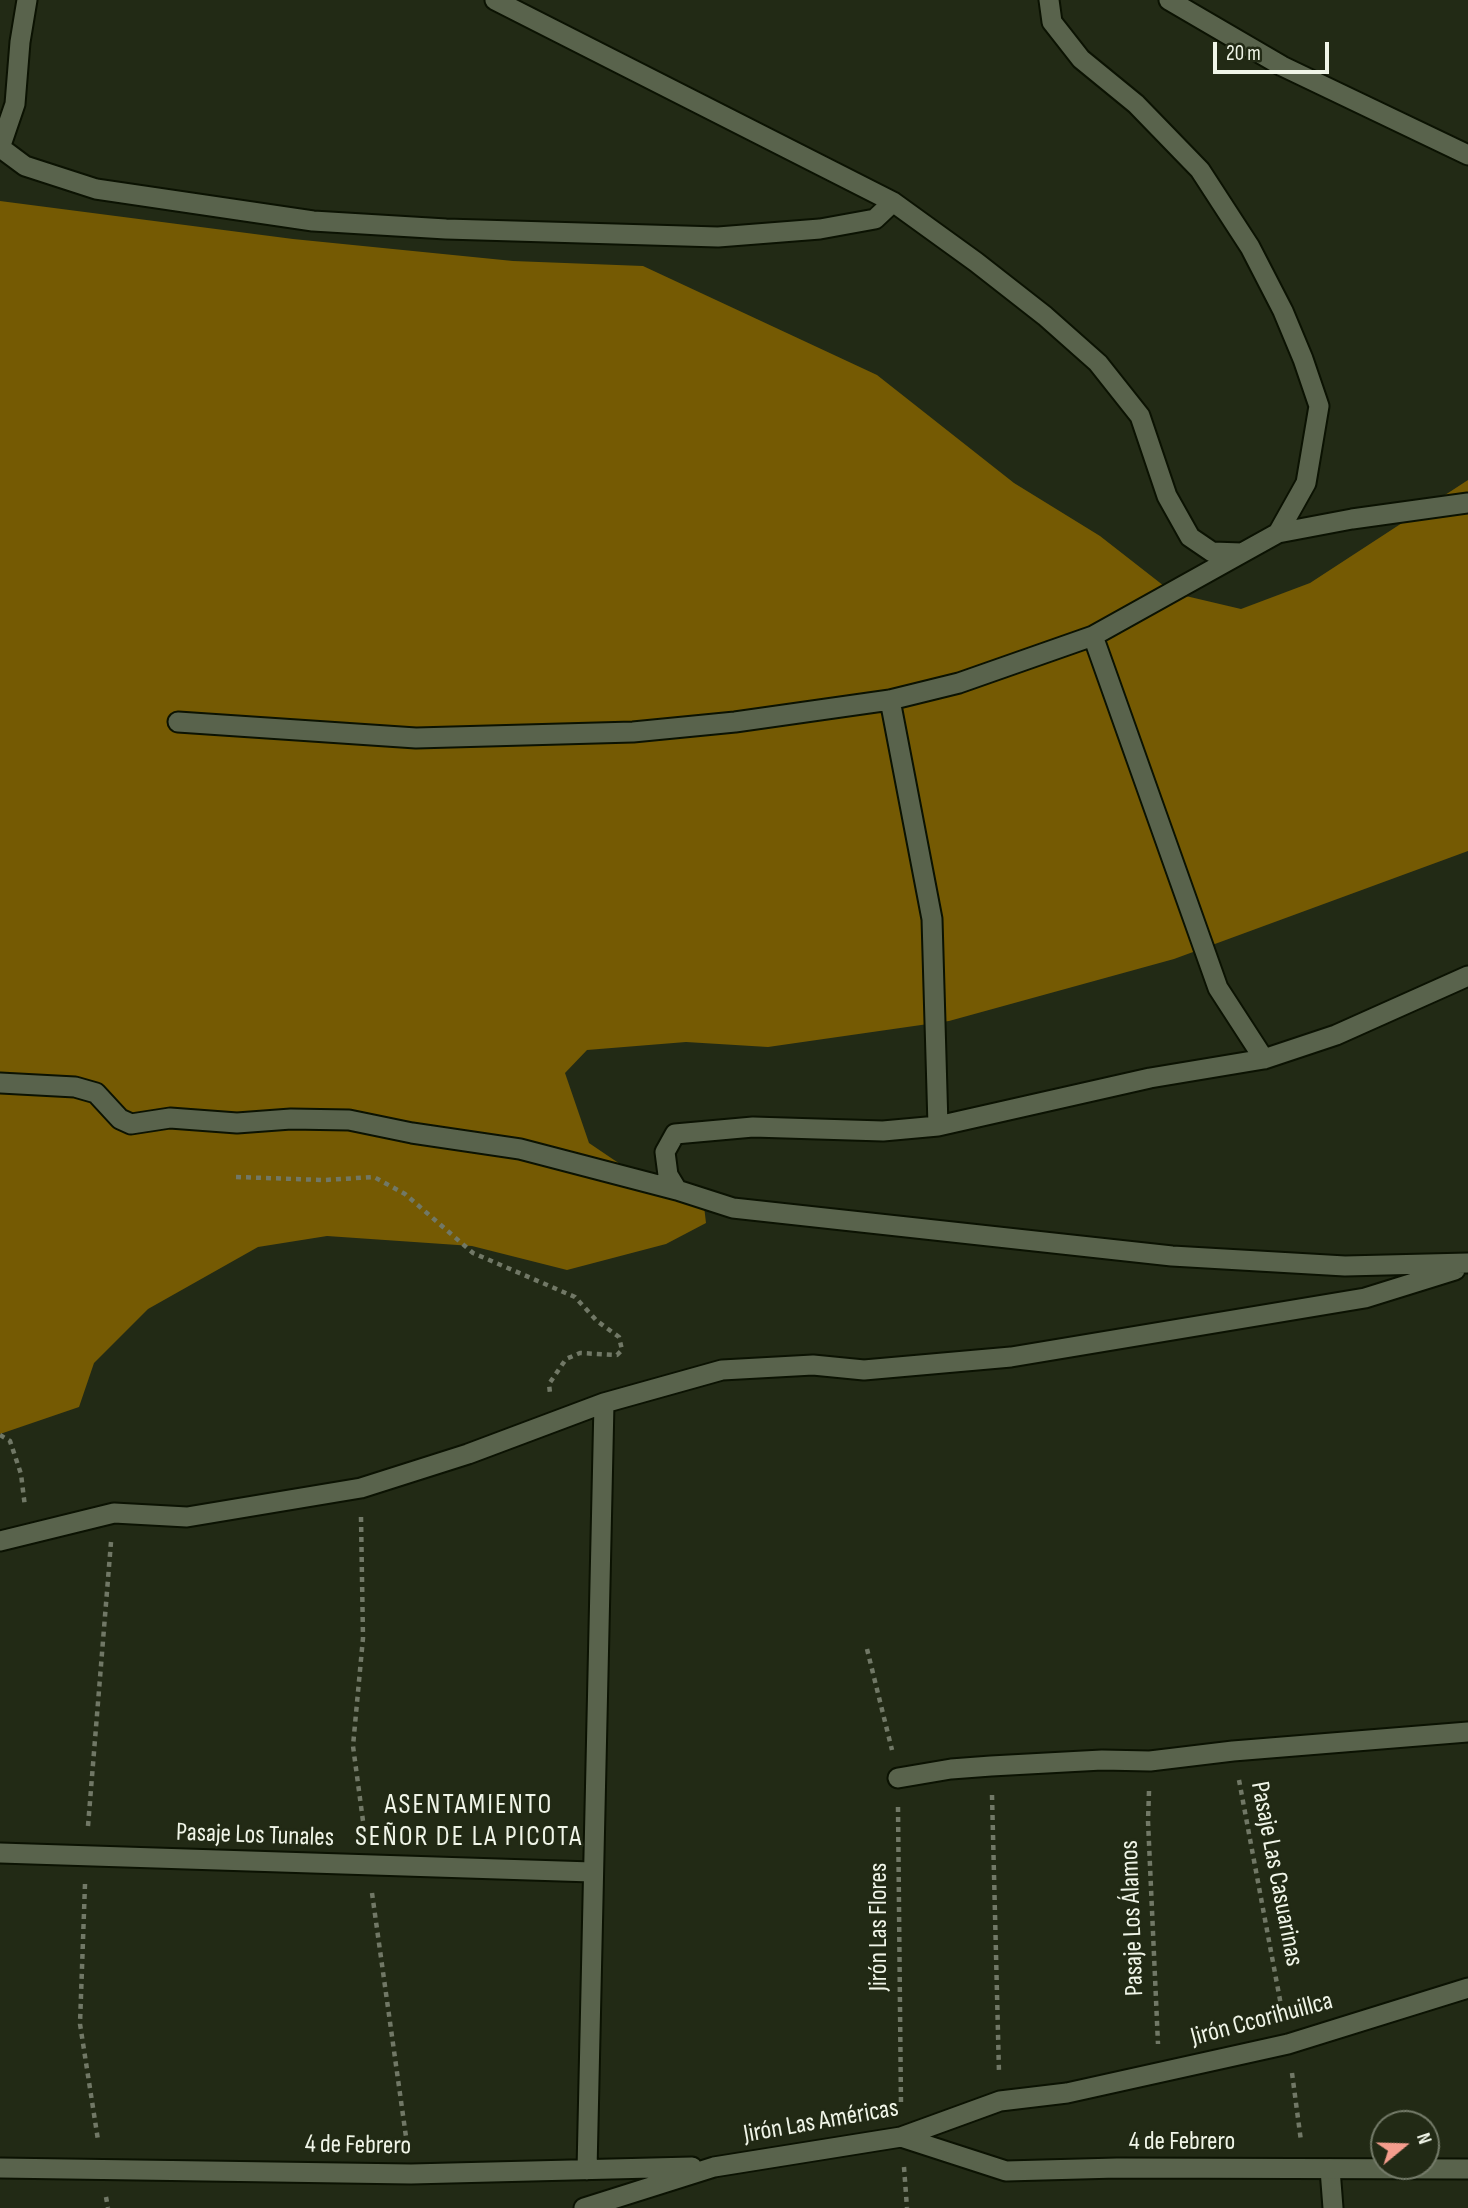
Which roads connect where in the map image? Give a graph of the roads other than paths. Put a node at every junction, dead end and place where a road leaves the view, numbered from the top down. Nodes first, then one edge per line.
1 (27, 0) edge
2 (495, 0) edge
3 (1049, 0) edge
4 (1169, 0) edge
5 (1, 148) edge
6 (1468, 155) edge
7 (893, 202) junction
8 (1468, 503) edge
9 (1278, 533) junction
10 (1242, 553) junction
11 (1093, 636) junction
12 (890, 700) junction
13 (178, 722) dead end
14 (1468, 976) edge
15 (1264, 1059) junction
16 (0, 1083) edge
17 (938, 1126) junction
18 (677, 1190) junction
19 (1468, 1265) edge
20 (604, 1402) junction
21 (0, 1541) edge
22 (1468, 1732) edge
23 (898, 1778) road end
24 (0, 1853) edge
25 (592, 1872) junction
26 (1468, 1988) edge
27 (1067, 2093) joint
28 (901, 2137) junction
29 (715, 2167) junction
30 (0, 2168) edge
31 (1330, 2169) junction
32 (1468, 2169) edge
33 (587, 2170) junction
34 (584, 2208) edge
35 (1333, 2208) edge

1 - 5 street
2 - 7 street
3 - 9 street
4 - 6 street
5 - 7 street
7 - 10 street
8 - 9 street
9 - 10 street
10 - 11 street
11 - 12 street
11 - 15 street
12 - 13 street
12 - 17 street
14 - 15 street
15 - 17 street
16 - 18 street
17 - 18 street
18 - 19 street
19 - 20 street
20 - 21 street
20 - 25 street
22 - 23 street
24 - 25 street, Pasaje Los Tunales
25 - 33 street
26 - 27 street, Jirón Ccorihuillca
27 - 28 street, Jirón Las Américas
28 - 29 street, Jirón Las Américas
28 - 31 street, 4 de Febrero
29 - 33 street, 4 de Febrero
29 - 34 street, Jirón Las Américas
30 - 33 street, 4 de Febrero
31 - 32 street, 4 de Febrero
31 - 35 street

